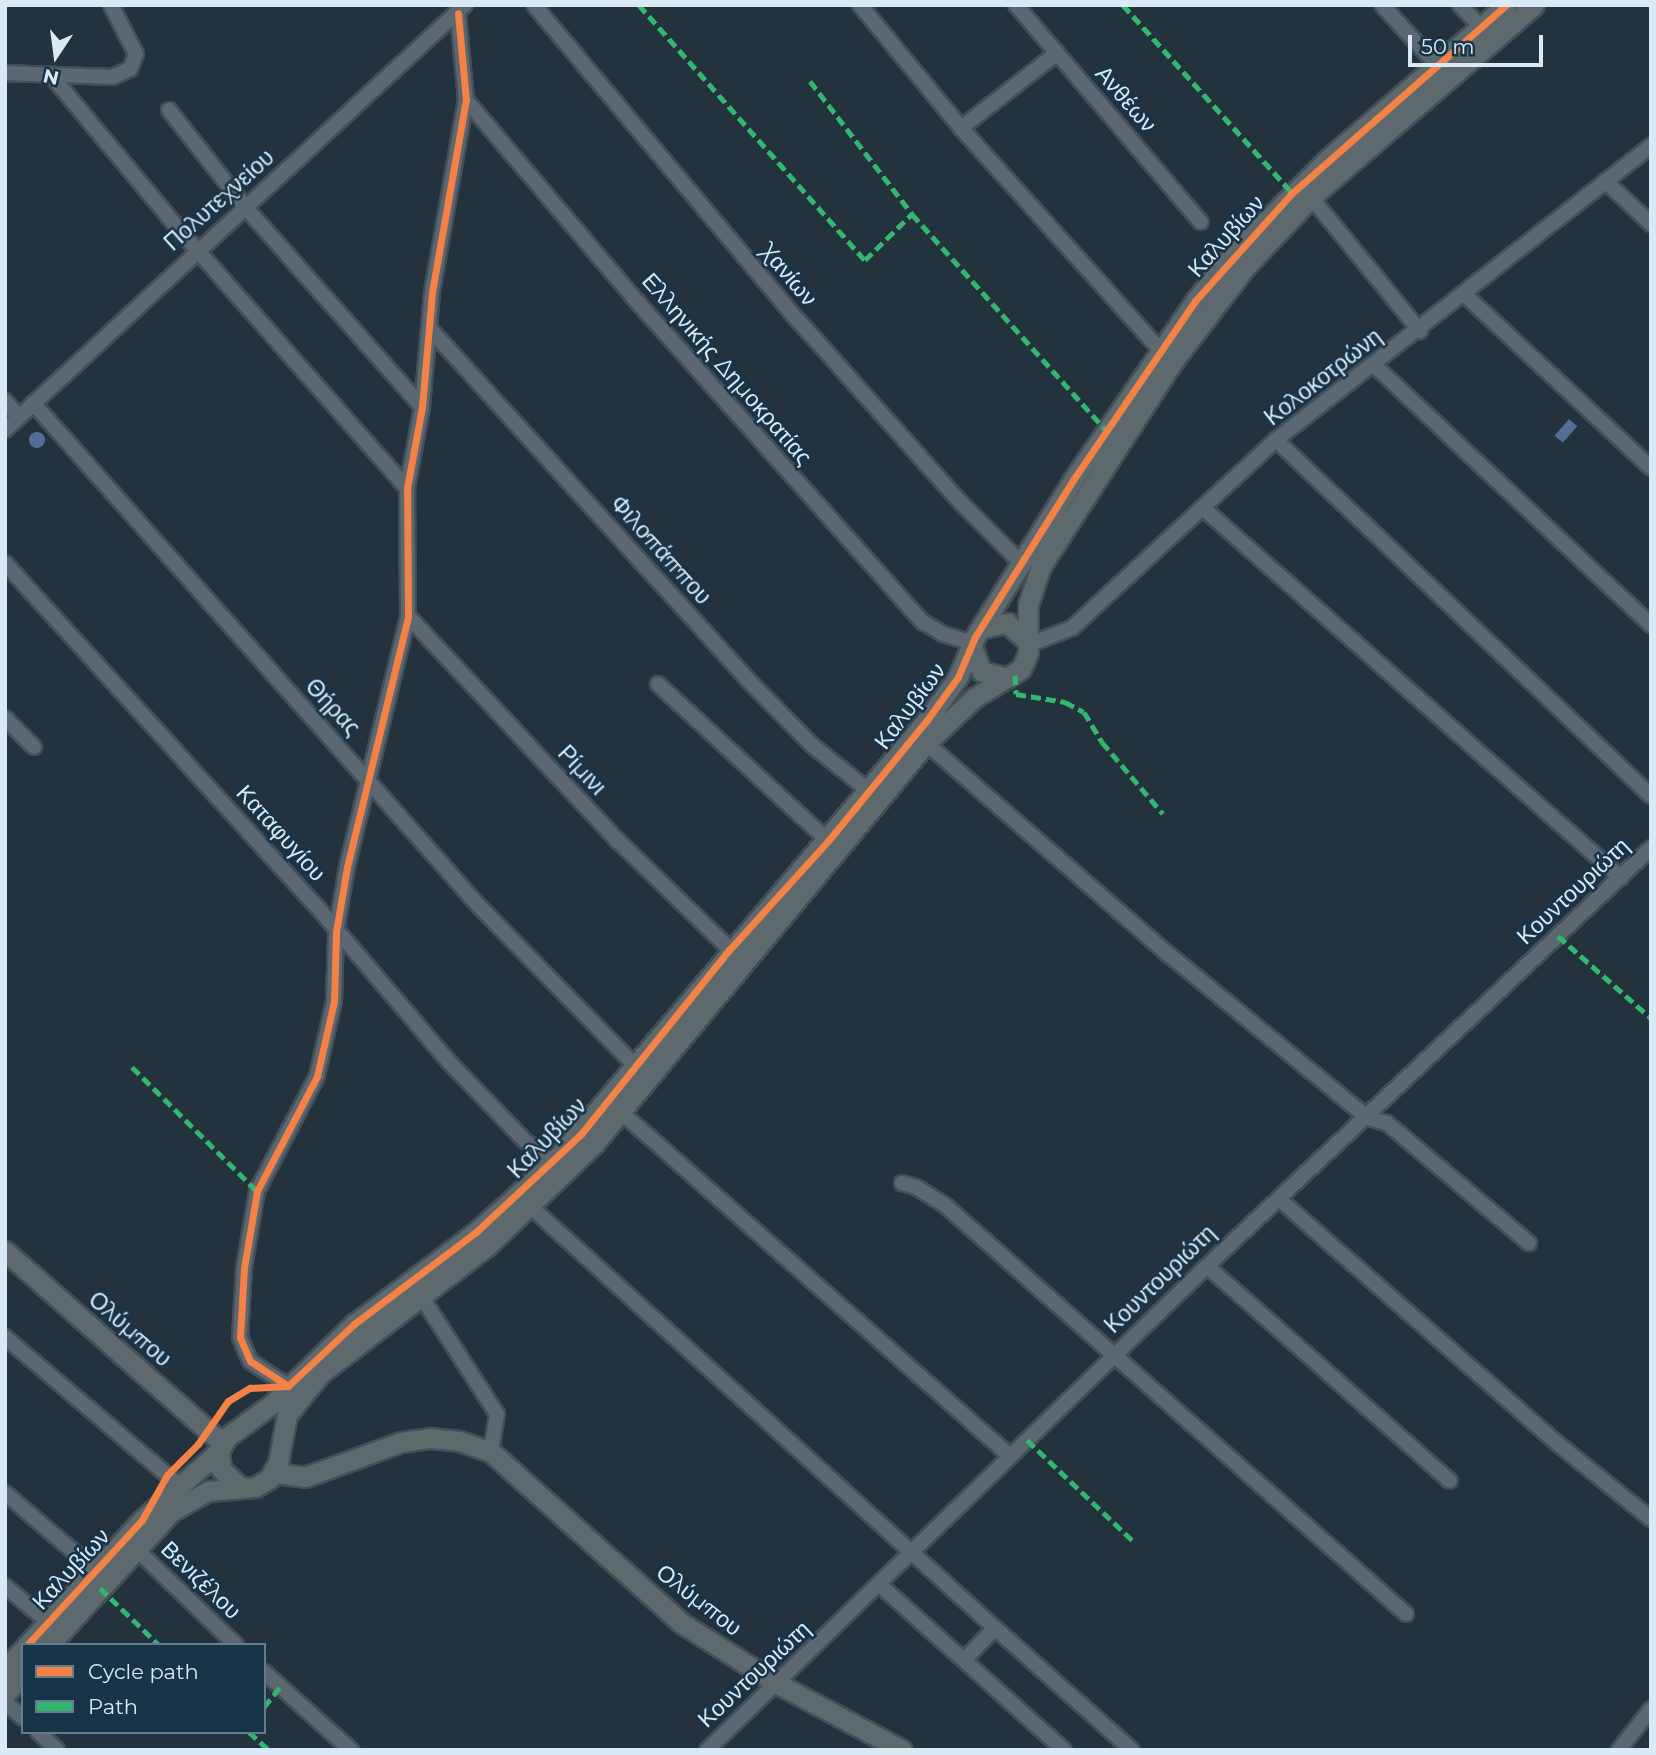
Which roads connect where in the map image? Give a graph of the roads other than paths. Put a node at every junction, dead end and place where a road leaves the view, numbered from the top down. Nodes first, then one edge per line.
1 (111, 5) edge
2 (534, 5) edge
3 (860, 5) edge
4 (1016, 5) edge
5 (1382, 5) edge
6 (1460, 5) edge
7 (1506, 5) edge
8 (1534, 5) edge
9 (462, 9) edge
10 (1481, 27) junction
11 (1057, 53) junction
12 (1436, 64) junction
13 (5, 73) edge
14 (50, 74) junction
15 (466, 100) junction
16 (169, 110) dead end
17 (961, 128) junction
18 (1651, 146) edge
19 (1605, 181) junction
20 (1311, 197) junction
21 (246, 208) junction
22 (1201, 222) dead end
23 (1651, 224) edge
24 (198, 251) junction
25 (1464, 294) junction
26 (430, 329) junction
27 (1420, 331) junction
28 (1160, 350) junction
29 (1374, 365) junction
30 (5, 401) edge
31 (33, 403) junction
32 (422, 407) junction
33 (19, 417) junction
34 (5, 430) edge
35 (1276, 440) junction
36 (1651, 468) edge
37 (407, 488) junction
38 (1203, 508) junction
39 (5, 563) edge
40 (1021, 563) junction
41 (408, 616) junction
42 (1651, 625) edge
43 (976, 639) junction
44 (1027, 642) junction
45 (1007, 678) junction
46 (658, 684) dead end
47 (5, 718) edge
48 (926, 743) junction
49 (34, 747) dead end
50 (367, 777) junction
51 (869, 791) junction
52 (1651, 796) edge
53 (828, 841) junction
54 (1651, 848) edge
55 (1621, 878) junction
56 (336, 932) junction
57 (730, 949) junction
58 (635, 1066) junction
59 (621, 1112) junction
60 (1368, 1118) junction
61 (553, 1163) junction
62 (902, 1183) dead end
63 (1279, 1199) junction
64 (531, 1207) junction
65 (1529, 1243) dead end
66 (5, 1251) edge
67 (1207, 1266) junction
68 (421, 1296) junction
69 (5, 1337) edge
70 (1114, 1355) junction
71 (288, 1386) junction
72 (225, 1442) junction
73 (491, 1452) junction
74 (1010, 1456) junction
75 (276, 1463) junction
76 (1450, 1481) dead end
77 (180, 1486) junction
78 (239, 1486) junction
79 (5, 1493) edge
80 (1651, 1519) edge
81 (135, 1548) junction
82 (914, 1550) junction
83 (95, 1570) junction
84 (880, 1584) junction
85 (5, 1587) edge
86 (1406, 1614) dead end
87 (48, 1622) junction
88 (995, 1628) junction
89 (29, 1643) edge
90 (51, 1643) edge
91 (234, 1643) edge
92 (21, 1653) edge
93 (966, 1658) junction
94 (10, 1669) edge
95 (266, 1674) edge
96 (778, 1684) junction
97 (5, 1694) edge
98 (5, 1702) edge
99 (1651, 1709) edge
100 (21, 1716) edge
101 (40, 1734) edge
102 (57, 1750) edge
103 (351, 1750) edge
104 (707, 1750) edge
105 (902, 1750) edge
106 (1065, 1750) edge
107 (1132, 1750) edge
108 (1619, 1750) edge

1 - 14 street
2 - 40 street, Χανίων
3 - 17 street
4 - 11 street, Ανθέων
5 - 12 street
6 - 10 street
7 - 10 main road, Καλυβίων
8 - 20 main road, Καλυβίων
9 - 15 street
9 - 21 street, Πολυτεχνείου
10 - 12 main road, Καλυβίων
11 - 17 street
11 - 22 street, Ανθέων
12 - 28 main road, Καλυβίων
13 - 14 street
14 - 24 street
15 - 26 street
15 - 43 street, Ελληνικής Δημοκρατίας
16 - 21 street
17 - 28 street
18 - 19 street, Κολοκοτρώνη
19 - 23 street
19 - 25 street, Κολοκοτρώνη
20 - 27 street
20 - 44 main road, Καλυβίων
21 - 24 street, Πολυτεχνείου
21 - 32 street
24 - 31 street, Πολυτεχνείου
24 - 37 street
25 - 27 street, Κολοκοτρώνη
25 - 36 street
26 - 32 street
26 - 51 street, Φιλοπάππου
27 - 29 street, Κολοκοτρώνη
28 - 40 main road, Καλυβίων
29 - 35 street, Κολοκοτρώνη
29 - 42 street
30 - 33 street
31 - 33 street, Πολυτεχνείου
31 - 50 street, Θήρας
32 - 37 street
33 - 34 street, Πολυτεχνείου
35 - 38 street, Κολοκοτρώνη
35 - 52 street
37 - 41 street
38 - 44 street, Κολοκοτρώνη
38 - 55 street
39 - 56 street, Καταφυγίου
40 - 43 main road, Καλυβίων
41 - 50 street
41 - 57 street, Ρίμινι
43 - 44 main road
43 - 45 main road, Καλυβίων
43 - 51 main road, Καλυβίων
44 - 45 main road, Καλυβίων
45 - 48 main road, Καλυβίων
46 - 53 street
47 - 49 street
48 - 59 main road, Καλυβίων
48 - 60 street
50 - 56 street
50 - 58 street, Θήρας
51 - 53 main road, Καλυβίων
53 - 57 main road, Καλυβίων
54 - 55 street, Κουντουριώτη
55 - 60 street, Κουντουριώτη
56 - 61 street, Καταφυγίου
56 - 71 street
57 - 58 main road, Καλυβίων
58 - 61 main road, Καλυβίων
59 - 64 main road, Καλυβίων
59 - 74 street
60 - 63 street, Κουντουριώτη
60 - 65 street
61 - 71 main road, Καλυβίων
62 - 70 street
63 - 67 street, Κουντουριώτη
63 - 80 street
64 - 68 main road, Καλυβίων
64 - 82 street
66 - 72 main road, Ολύμπου
67 - 70 street, Κουντουριώτη
67 - 76 street
68 - 73 street
68 - 75 main road, Καλυβίων
69 - 77 street
70 - 74 street, Κουντουριώτη
70 - 86 street
71 - 72 main road, Καλυβίων
72 - 75 main road
72 - 77 main road, Καλυβίων
72 - 78 main road
73 - 75 main road
73 - 96 main road, Ολύμπου
74 - 82 street, Κουντουριώτη
75 - 78 main road, Καλυβίων
77 - 83 main road, Καλυβίων
78 - 81 main road, Καλυβίων
79 - 83 street
81 - 90 main road, Καλυβίων
81 - 91 street, Βενιζέλου
82 - 84 street, Κουντουριώτη
82 - 88 street
83 - 87 main road, Καλυβίων
84 - 93 street
84 - 96 street, Κουντουριώτη
85 - 87 street
87 - 89 main road, Καλυβίων
88 - 93 street
88 - 107 street
92 - 94 main road
93 - 106 street
94 - 97 main road
95 - 103 street
96 - 104 street, Κουντουριώτη
96 - 105 main road, Ολύμπου
98 - 100 street
99 - 108 street
101 - 102 street

